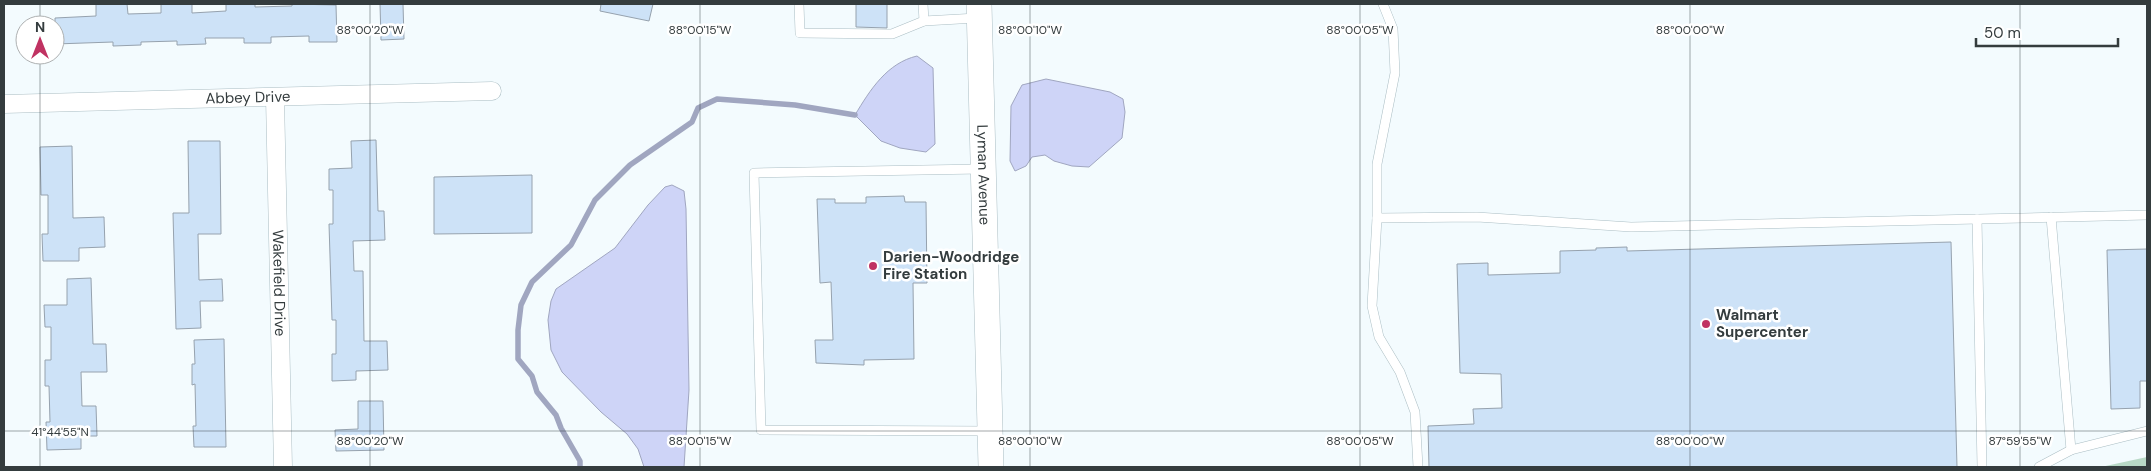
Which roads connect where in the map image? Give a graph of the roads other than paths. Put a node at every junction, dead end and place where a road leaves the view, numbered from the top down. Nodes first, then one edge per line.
1 (799, 4) edge
2 (923, 4) edge
3 (1383, 4) edge
4 (979, 11) edge
5 (924, 21) junction
6 (492, 91) dead end
7 (275, 98) junction
8 (4, 104) edge
9 (983, 168) junction
10 (2147, 215) edge
11 (2051, 217) junction
12 (1377, 218) junction
13 (1976, 219) junction
14 (990, 431) junction
15 (2147, 431) edge
16 (2071, 450) junction
17 (283, 467) edge
18 (991, 467) edge
19 (1418, 467) edge
20 (1982, 467) edge
21 (2039, 467) edge

1 - 5 lane
2 - 5 lane
3 - 12 lane
4 - 5 lane
4 - 9 street, Lyman Avenue
6 - 7 street, Abbey Drive
7 - 8 street, Abbey Drive
7 - 17 street, Wakefield Drive
9 - 14 street, Lyman Avenue
9 - 14 lane
10 - 11 lane
11 - 13 lane
11 - 16 lane
12 - 13 lane
12 - 19 lane
13 - 20 lane
14 - 18 street, Lyman Avenue
15 - 16 lane
16 - 21 lane

